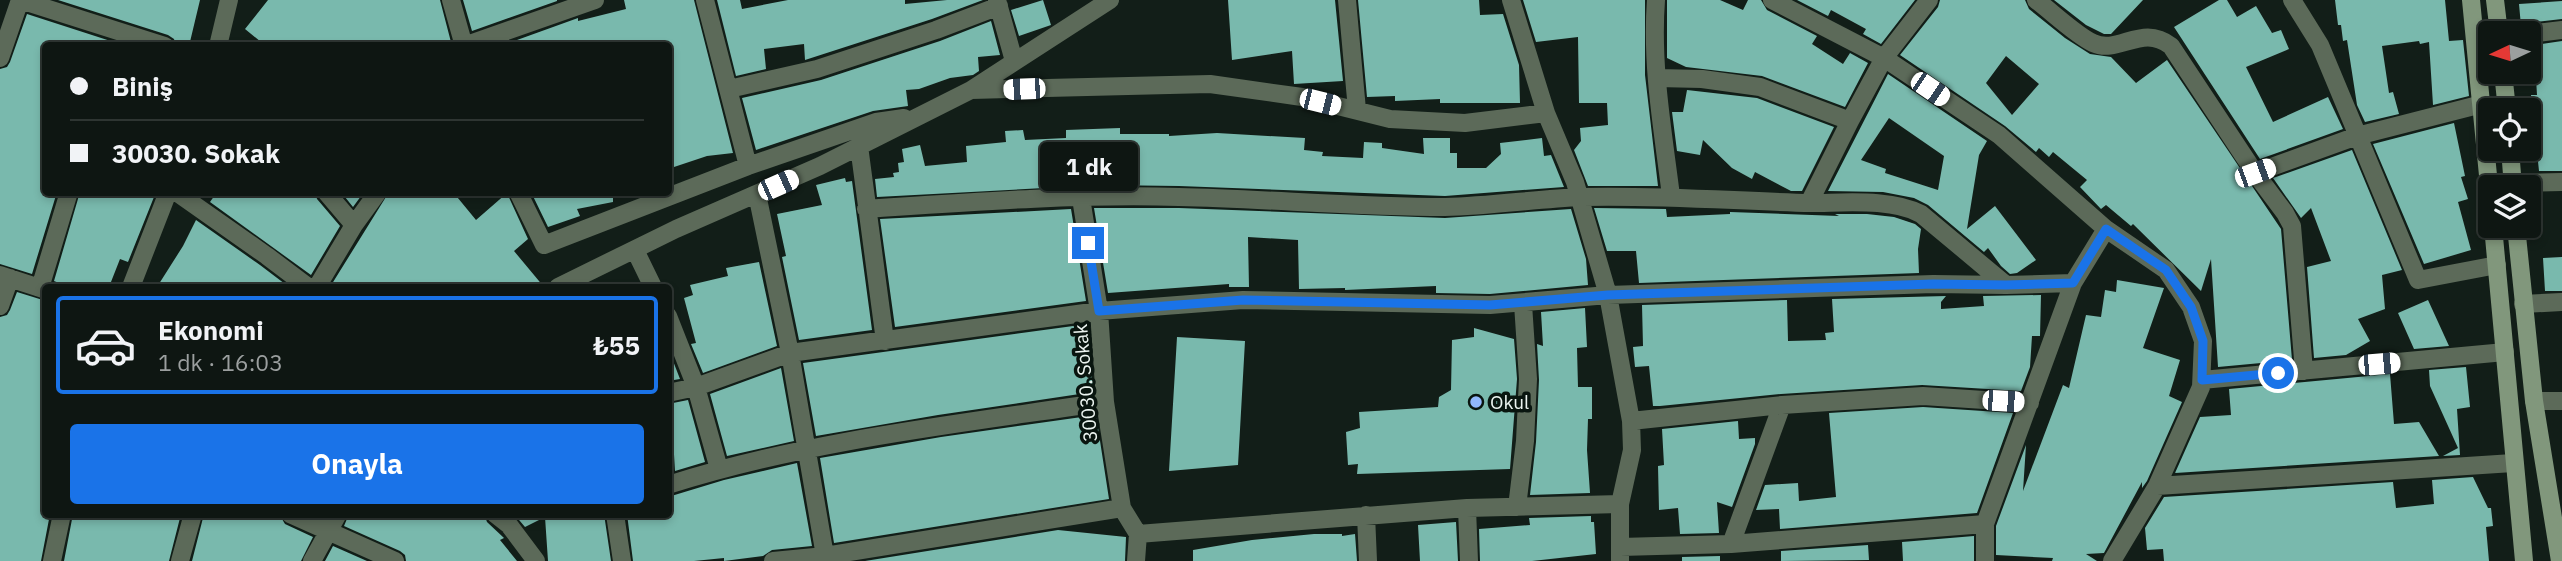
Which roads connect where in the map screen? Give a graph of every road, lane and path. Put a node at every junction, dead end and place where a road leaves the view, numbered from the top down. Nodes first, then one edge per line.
1 (20, 0) edge
2 (229, 0) edge
3 (451, 0) edge
4 (595, 0) edge
5 (705, 0) edge
6 (1110, 0) edge
7 (1347, 0) edge
8 (1511, 0) edge
9 (1656, 0) edge
10 (1772, 0) edge
11 (1929, 0) edge
12 (2036, 0) edge
13 (2292, 0) edge
14 (2471, 0) edge
15 (2495, 0) edge
16 (998, 3) edge
17 (2498, 21) edge
18 (2562, 30) edge
19 (2541, 33) edge
20 (118, 38) edge
21 (142, 42) edge
22 (219, 42) edge
23 (463, 42) edge
24 (475, 42) edge
25 (0, 58) edge
26 (1884, 58) junction
27 (1014, 61) junction
28 (1657, 78) junction
29 (729, 89) junction
30 (971, 90) junction
31 (2481, 98) edge
32 (2478, 105) edge
33 (1357, 110) junction
34 (1546, 114) junction
35 (917, 117) junction
36 (1850, 121) junction
37 (2357, 136) junction
38 (859, 146) junction
39 (748, 166) junction
40 (2255, 173) junction
41 (2562, 182) edge
42 (2541, 183) edge
43 (757, 194) junction
44 (672, 195) edge
45 (68, 196) edge
46 (166, 196) edge
47 (182, 196) edge
48 (329, 196) edge
49 (375, 196) edge
50 (520, 196) edge
51 (670, 196) edge
52 (1671, 196) junction
53 (1580, 197) junction
54 (1081, 198) junction
55 (1809, 203) junction
56 (866, 209) junction
57 (354, 225) junction
58 (2106, 229) junction
59 (2494, 238) edge
60 (2517, 238) edge
61 (635, 250) junction
62 (2497, 265) junction
63 (5, 277) edge
64 (2073, 283) junction
65 (44, 284) edge
66 (132, 284) edge
67 (304, 284) edge
68 (319, 284) edge
69 (564, 284) edge
70 (652, 284) edge
71 (2006, 285) junction
72 (42, 289) edge
73 (1608, 295) junction
74 (2562, 302) edge
75 (1522, 303) junction
76 (2523, 304) junction
77 (0, 306) edge
78 (1099, 311) junction
79 (672, 326) edge
80 (885, 341) junction
81 (2505, 352) junction
82 (790, 353) junction
83 (2304, 371) junction
84 (2202, 380) junction
85 (696, 387) junction
86 (672, 392) edge
87 (2534, 401) junction
88 (2562, 401) edge
89 (1105, 402) junction
90 (2029, 402) junction
91 (1782, 405) junction
92 (1631, 421) junction
93 (808, 450) junction
94 (2513, 463) junction
95 (719, 469) junction
96 (672, 484) edge
97 (2157, 486) junction
98 (2554, 487) edge
99 (1620, 505) junction
100 (1517, 507) junction
101 (1122, 508) junction
102 (1466, 508) junction
103 (1366, 515) junction
104 (61, 518) edge
105 (192, 518) edge
106 (300, 518) edge
107 (336, 518) edge
108 (500, 518) edge
109 (616, 518) edge
110 (1985, 524) junction
111 (328, 530) junction
112 (1138, 534) junction
113 (1731, 544) junction
114 (1620, 554) edge
115 (825, 556) junction
116 (52, 561) edge
117 (180, 561) edge
118 (312, 561) edge
119 (396, 561) edge
120 (536, 561) edge
121 (622, 561) edge
122 (773, 561) edge
123 (1136, 561) edge
124 (1368, 561) edge
125 (1469, 561) edge
126 (1985, 561) edge
127 (2112, 561) edge
128 (2524, 561) edge
129 (2560, 561) edge

1 - 20 street
1 - 25 street
2 - 22 street
3 - 23 street
4 - 24 street
5 - 29 street
6 - 27 street
7 - 33 street
8 - 34 street
9 - 28 street
10 - 26 street
11 - 26 street
12 - 40 street
13 - 37 street
14 - 31 main road
15 - 17 main road
16 - 27 street
16 - 29 street
18 - 19 street
20 - 21 street
26 - 36 street
26 - 58 street
27 - 30 street
28 - 36 street
28 - 52 street
29 - 39 street
30 - 33 street
30 - 35 street
32 - 37 street
33 - 34 street
34 - 53 street
35 - 38 street
35 - 39 street
36 - 55 street
37 - 40 street
37 - 62 street
38 - 43 street
38 - 56 street
39 - 44 street
40 - 83 street
41 - 42 street
43 - 61 street
43 - 82 street
45 - 65 street
46 - 66 street
47 - 67 street
48 - 57 street
49 - 57 street
50 - 51 street
52 - 53 street
52 - 55 street
53 - 54 street
53 - 73 street
54 - 56 street
54 - 78 street, 30030. Sokak
55 - 71 street
56 - 80 street
57 - 68 street
58 - 64 street
58 - 84 street
59 - 62 main road
60 - 76 main road
61 - 69 street
61 - 70 street
62 - 81 main road
63 - 72 street
63 - 77 street
64 - 71 street
64 - 90 street
71 - 73 street
73 - 75 street
73 - 92 street
74 - 76 street
75 - 78 street
75 - 100 street
76 - 87 main road
78 - 80 street
78 - 89 street, 30030. Sokak
79 - 85 street
80 - 82 street
81 - 83 street
81 - 94 main road
82 - 85 street
82 - 93 street
83 - 84 street
84 - 97 street
85 - 86 street
85 - 95 street
87 - 88 street
87 - 98 main road
89 - 93 street
89 - 101 street, 30030. Sokak
90 - 91 street
90 - 110 street
91 - 92 street
91 - 113 street
92 - 99 street
93 - 95 street
93 - 115 street
94 - 97 street
94 - 128 main road
95 - 96 street
97 - 127 street
98 - 129 main road
99 - 100 street
99 - 114 street
100 - 102 street
101 - 112 street, 30030. Sokak
101 - 115 street
102 - 103 street
102 - 125 street
103 - 112 street
103 - 124 street
104 - 116 street
105 - 117 street
106 - 111 street
107 - 111 street
108 - 120 street
109 - 121 street
110 - 113 street
110 - 126 street
111 - 118 street
111 - 119 street
112 - 123 street
113 - 114 street
115 - 122 street

